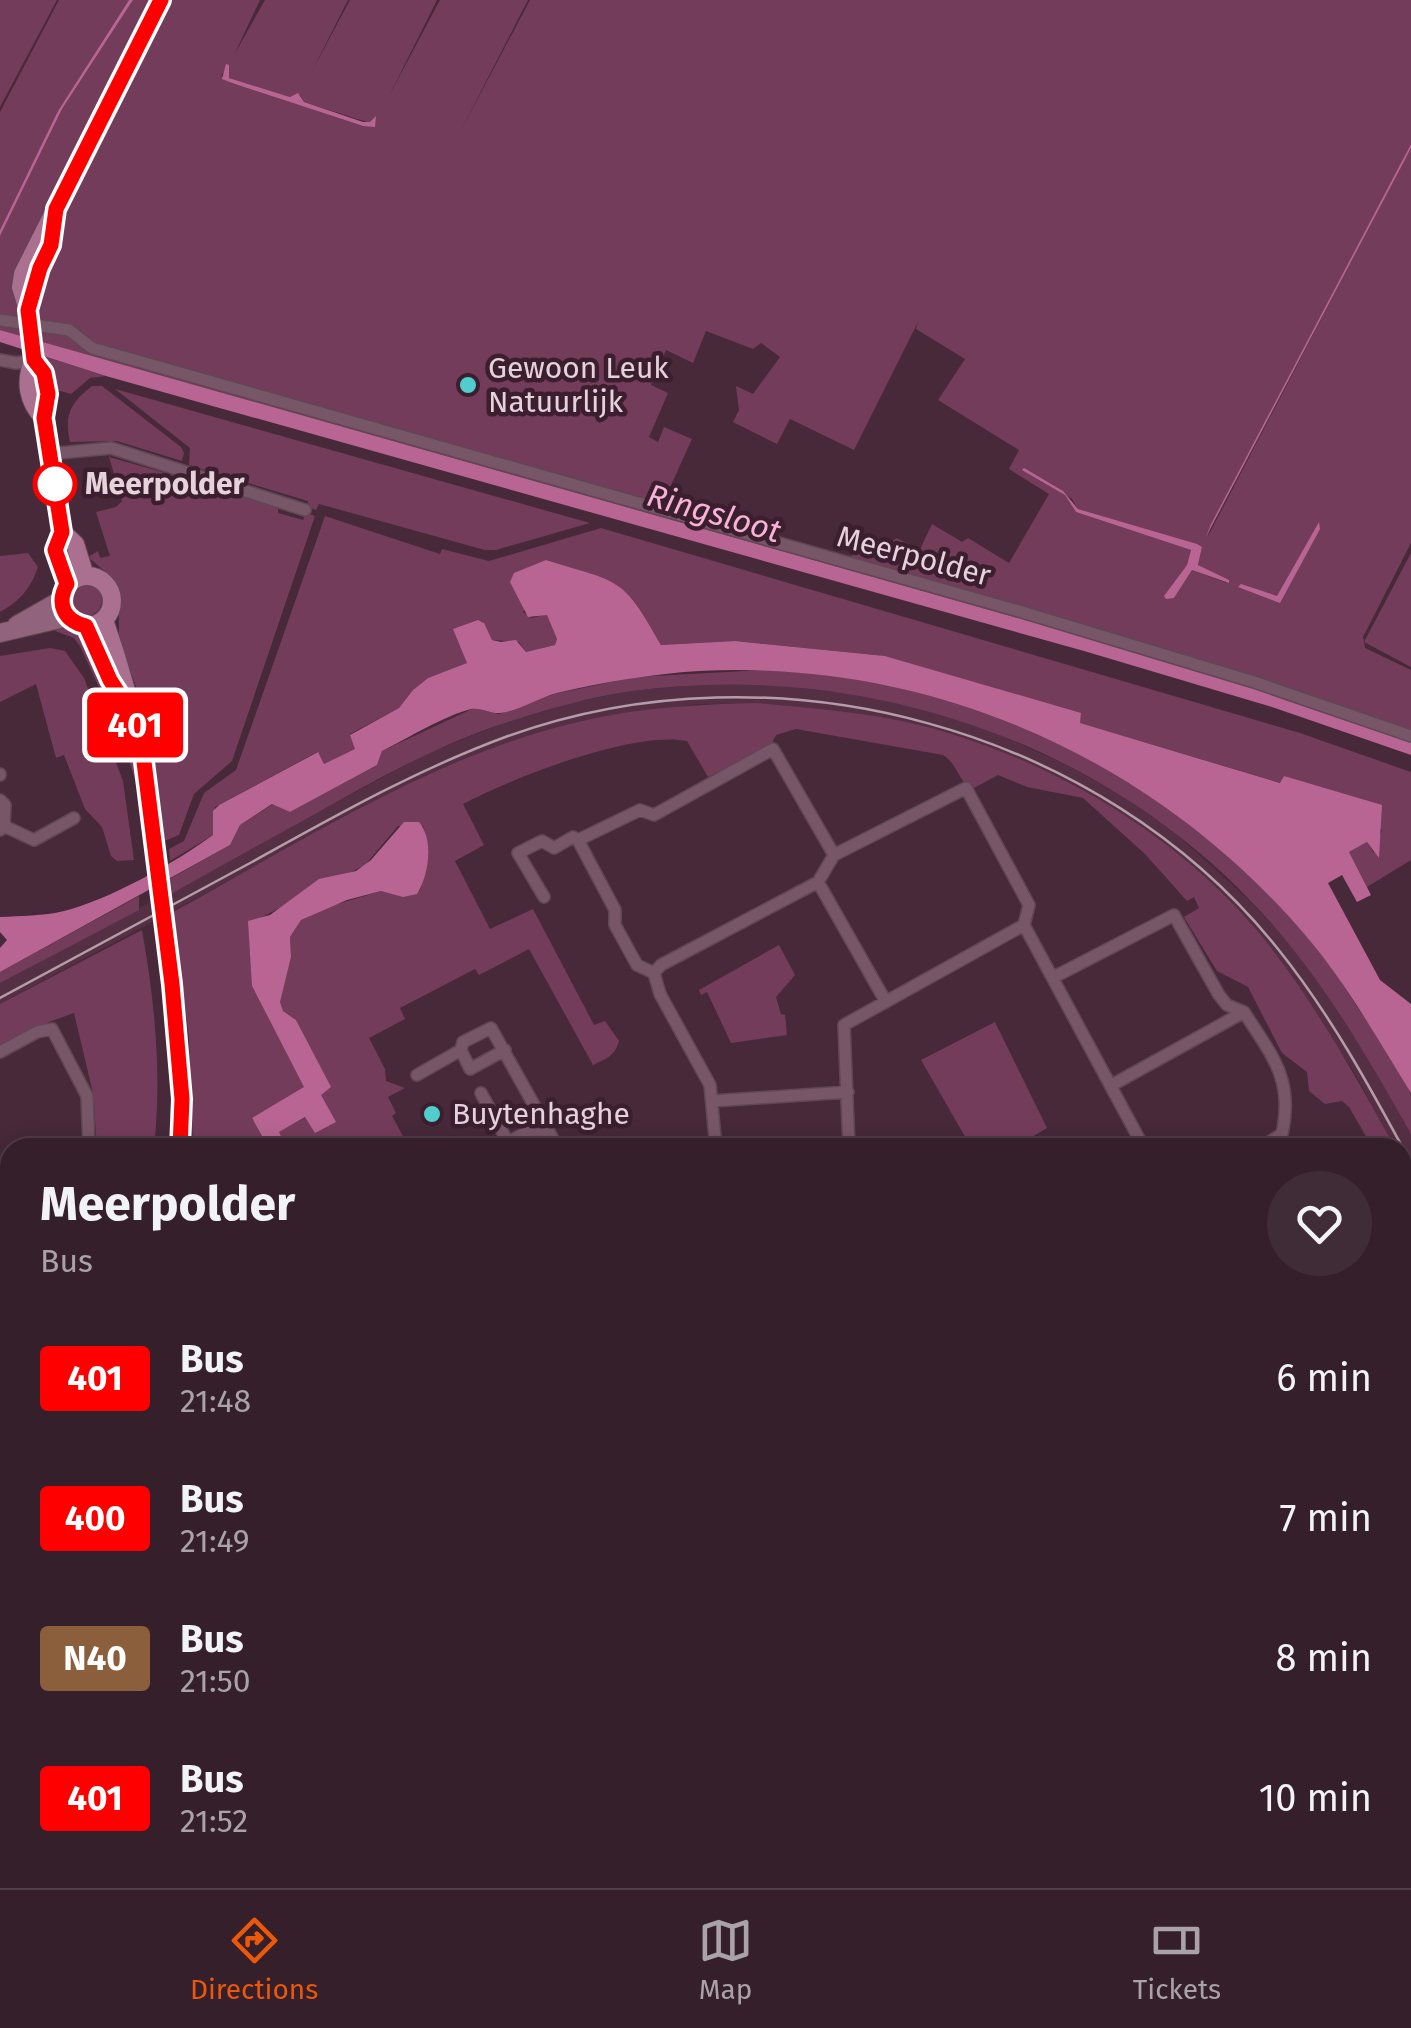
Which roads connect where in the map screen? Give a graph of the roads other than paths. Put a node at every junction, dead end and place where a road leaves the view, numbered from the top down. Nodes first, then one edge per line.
1 (161, 0) edge
2 (0, 320) edge
3 (32, 339) junction
4 (0, 360) edge
5 (49, 454) junction
6 (305, 510) dead end
7 (62, 532) junction
8 (85, 576) junction
9 (65, 601) junction
10 (95, 623) junction
11 (4, 632) edge
12 (1411, 736) edge
13 (0, 800) edge
14 (74, 818) dead end
15 (2, 828) edge
16 (578, 840) junction
17 (834, 856) junction
18 (818, 882) junction
19 (544, 897) dead end
20 (1024, 925) junction
21 (654, 974) junction
22 (1054, 978) junction
23 (886, 1002) junction
24 (1244, 1012) junction
25 (461, 1050) junction
26 (504, 1050) junction
27 (0, 1052) edge
28 (417, 1075) dead end
29 (1112, 1086) junction
30 (848, 1092) junction
31 (482, 1093) dead end
32 (712, 1101) junction
33 (89, 1138) edge
34 (180, 1138) edge
35 (499, 1138) edge
36 (516, 1138) edge
37 (544, 1138) edge
38 (552, 1138) edge
39 (715, 1138) edge
40 (848, 1138) edge
41 (1139, 1138) edge
42 (1276, 1138) edge

1 - 3 main road
2 - 3 street, Meerpolder
3 - 4 street, Meerpolder
3 - 5 main road
3 - 12 street, Meerpolder
5 - 6 street
5 - 7 main road
7 - 8 main road
7 - 9 main road
8 - 9 main road
8 - 10 main road
9 - 10 main road
9 - 11 street
10 - 34 main road, bridge
13 - 15 street
14 - 15 street
16 - 17 street
16 - 19 street
16 - 21 street
17 - 18 street
17 - 20 street
18 - 21 street
18 - 23 street
20 - 22 street
20 - 23 street
21 - 32 street
22 - 24 street
22 - 29 street
23 - 30 street
24 - 29 street
24 - 42 street
25 - 26 street
25 - 26 street
25 - 28 street
26 - 38 street
27 - 33 street
29 - 41 street
30 - 32 street
30 - 40 street
31 - 35 street
32 - 39 street
36 - 37 street

